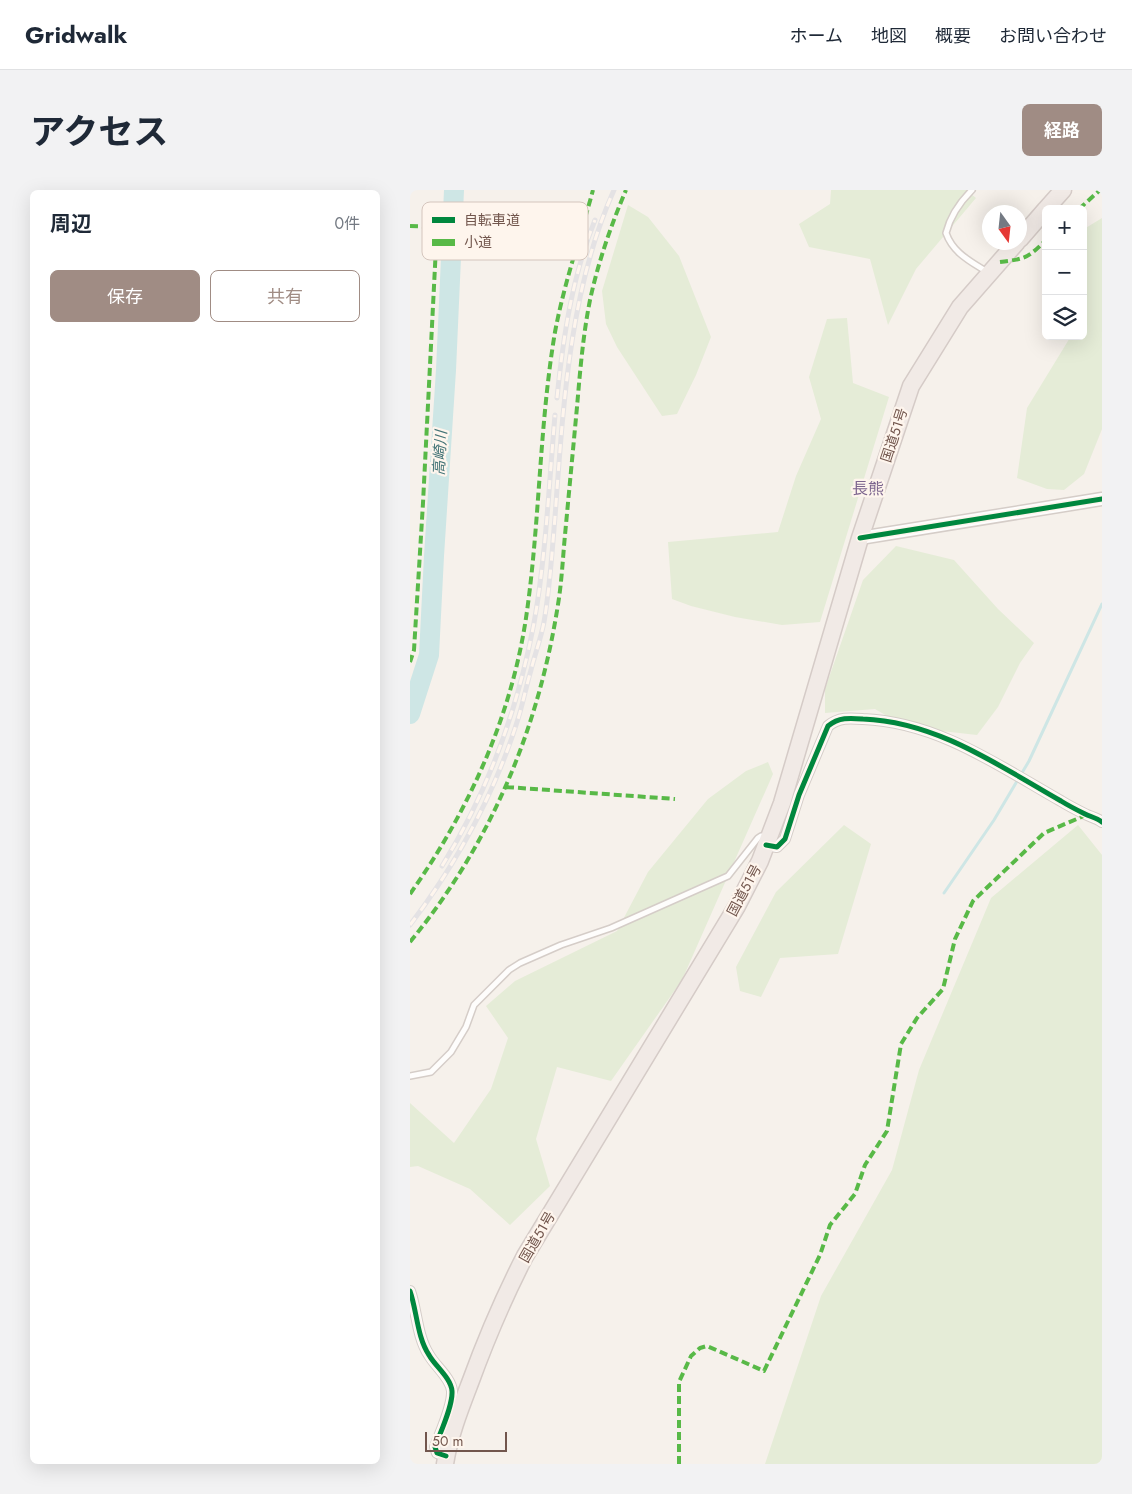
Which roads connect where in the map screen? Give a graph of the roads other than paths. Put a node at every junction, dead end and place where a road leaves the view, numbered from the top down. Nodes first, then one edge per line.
1 (972, 190) edge
2 (1062, 190) edge
3 (1049, 205) edge
4 (1042, 214) edge
5 (1027, 232) edge
6 (1010, 250) edge
7 (990, 274) junction
8 (1102, 499) edge
9 (860, 538) junction
10 (1102, 822) edge
11 (767, 842) junction
12 (410, 1076) edge
13 (410, 1291) edge
14 (445, 1460) edge

1 - 7 lane
2 - 3 highway
4 - 5 highway
6 - 7 highway, 国道51号
7 - 9 highway, 国道51号
8 - 9 street
9 - 11 highway, 国道51号
10 - 11 street
11 - 12 lane
11 - 14 highway, 国道51号
13 - 14 street

